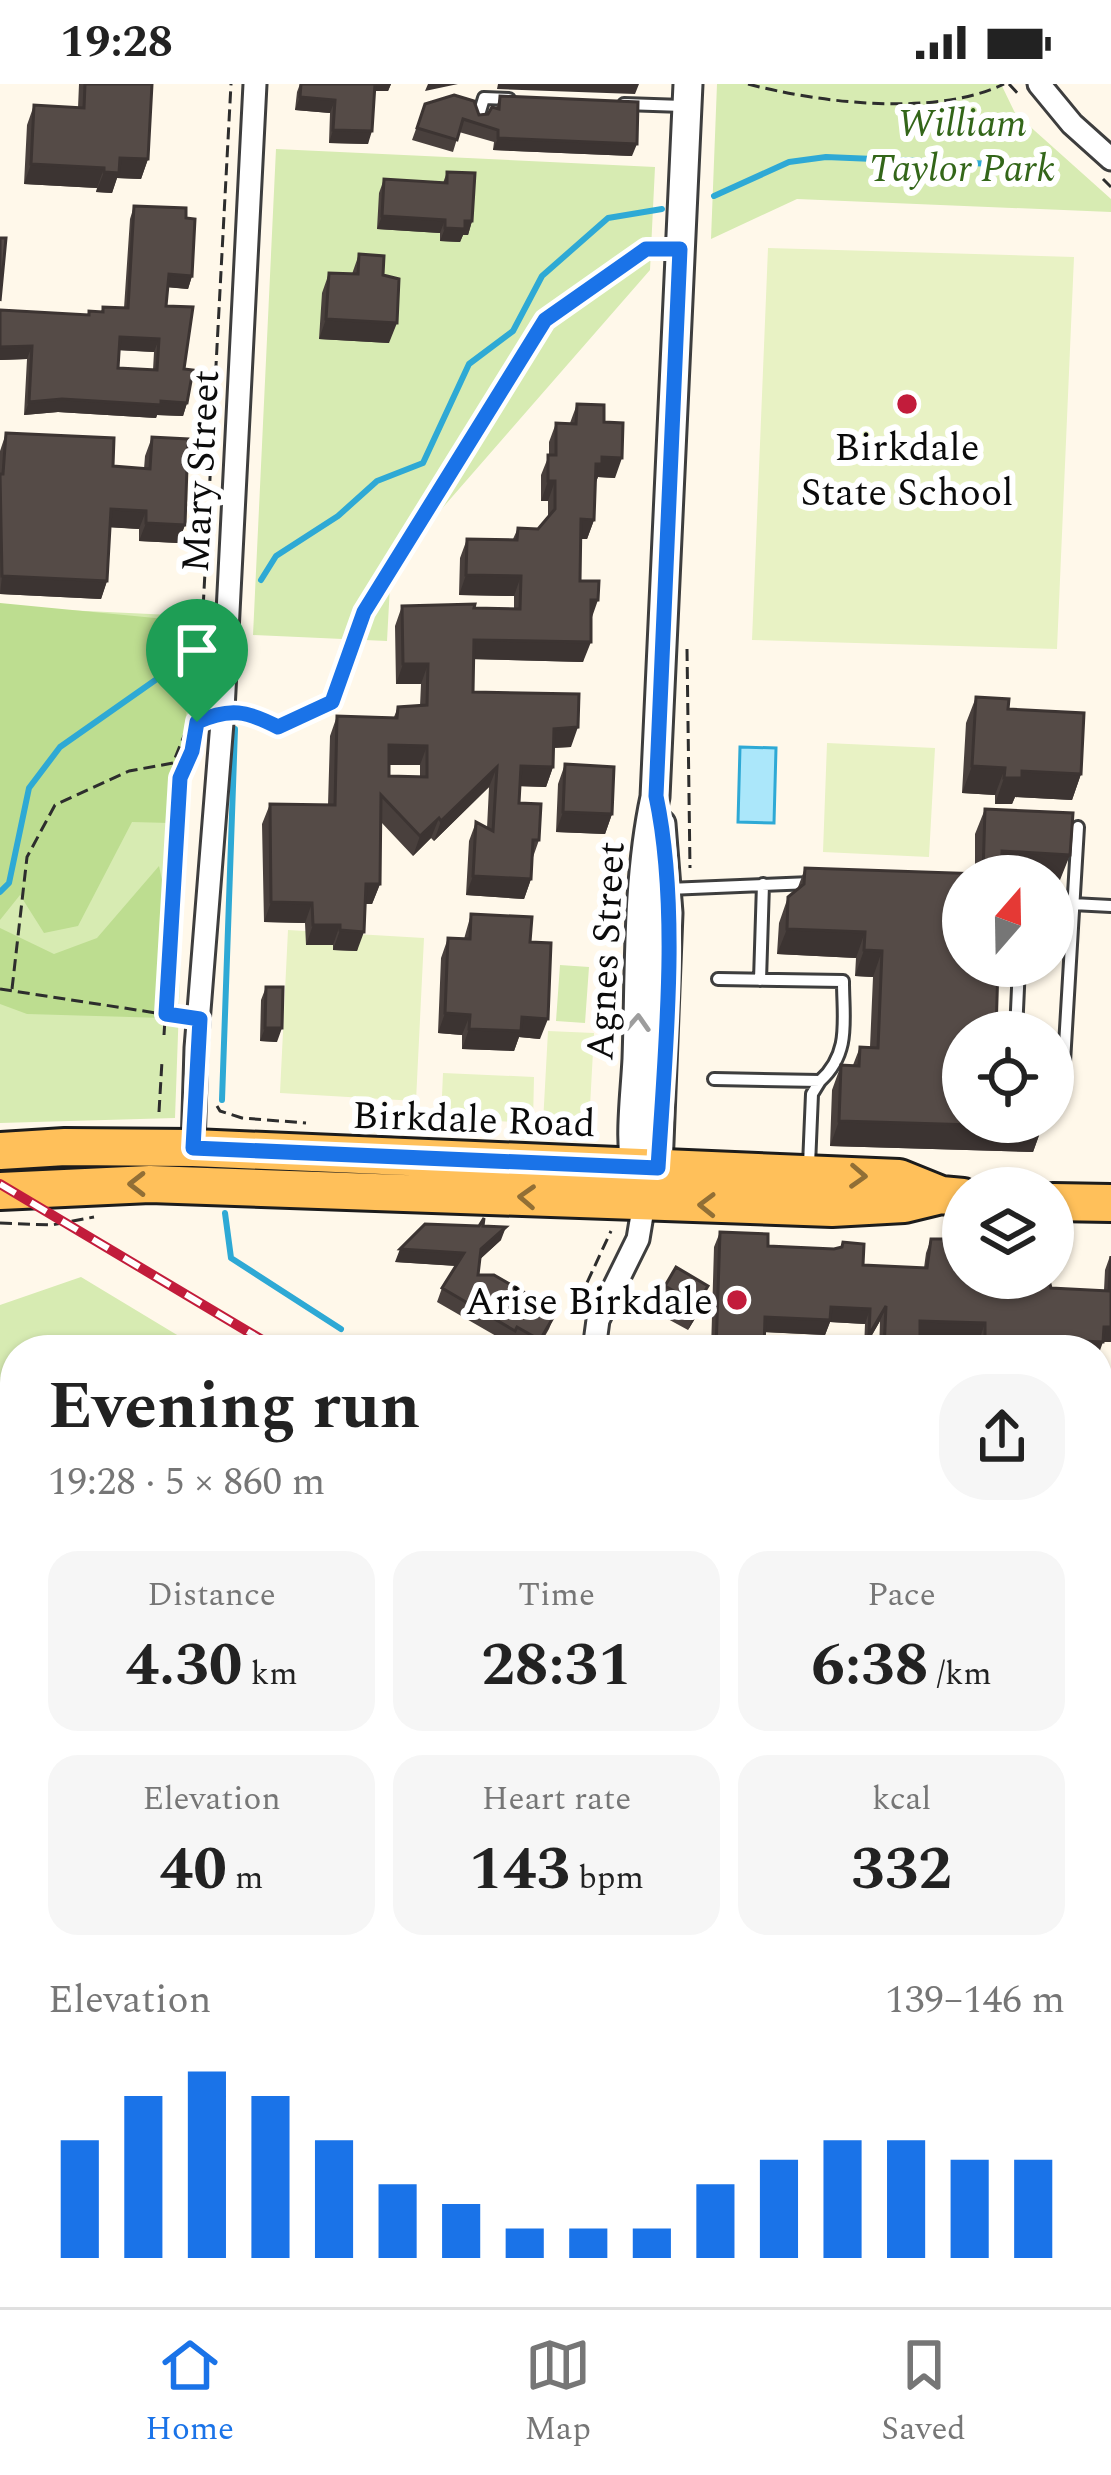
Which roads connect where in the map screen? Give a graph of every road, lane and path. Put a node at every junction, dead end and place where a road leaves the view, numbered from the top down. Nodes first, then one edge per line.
1 (231, 84) edge
2 (255, 84) edge
3 (480, 84) edge
4 (748, 84) edge
5 (1004, 84) edge
6 (1039, 84) edge
7 (687, 95) edge
8 (484, 98) junction
9 (530, 100) edge
10 (620, 104) edge
11 (478, 118) edge
12 (1111, 159) edge
13 (680, 249) junction
14 (687, 635) dead end
15 (223, 710) junction
16 (197, 722) junction
17 (1078, 827) edge
18 (690, 869) dead end
19 (1074, 879) edge
20 (816, 883) edge
21 (763, 884) junction
22 (656, 889) junction
23 (1074, 905) edge
24 (1111, 906) edge
25 (718, 979) dead end
26 (760, 980) junction
27 (12, 988) junction
28 (0, 989) edge
29 (166, 1014) junction
30 (200, 1019) junction
31 (164, 1035) dead end
32 (162, 1061) dead end
33 (196, 1070) junction
34 (714, 1079) dead end
35 (820, 1081) junction
36 (159, 1112) dead end
37 (312, 1123) dead end
38 (193, 1148) junction
39 (0, 1151) edge
40 (646, 1167) junction
41 (809, 1174) junction
42 (0, 1191) edge
43 (942, 1193) edge
44 (942, 1198) edge
45 (1074, 1202) edge
46 (644, 1203) junction
47 (1111, 1203) edge
48 (611, 1231) dead end
49 (572, 1315) dead end
50 (596, 1335) edge

1 - 16 path
2 - 15 street, Mary Street
3 - 8 lane
4 - 5 path
6 - 12 street
7 - 10 lane
7 - 13 street, Agnes Street
8 - 9 lane
8 - 11 lane
13 - 15 path
13 - 22 street, Agnes Street
14 - 18 path
15 - 16 path
15 - 30 street, Mary Street
16 - 27 path
16 - 29 path
17 - 19 lane
20 - 21 lane
21 - 22 lane
21 - 26 lane
22 - 40 street, Agnes Street
23 - 24 lane
25 - 26 lane
26 - 35 lane
27 - 28 path
27 - 29 path
29 - 30 path
29 - 31 path
30 - 33 street, Mary Street
32 - 36 path
33 - 37 path
33 - 38 street, Mary Street
34 - 35 lane
35 - 41 lane
38 - 39 main road, Birkdale Road
38 - 40 main road, Birkdale Road
40 - 41 main road, Birkdale Road
40 - 46 street, Agnes Street
41 -> 43 main road, Birkdale Road
46 -> 42 main road, Birkdale Road
44 -> 46 main road, Birkdale Road
45 - 47 main road
46 - 50 street
48 - 49 path

